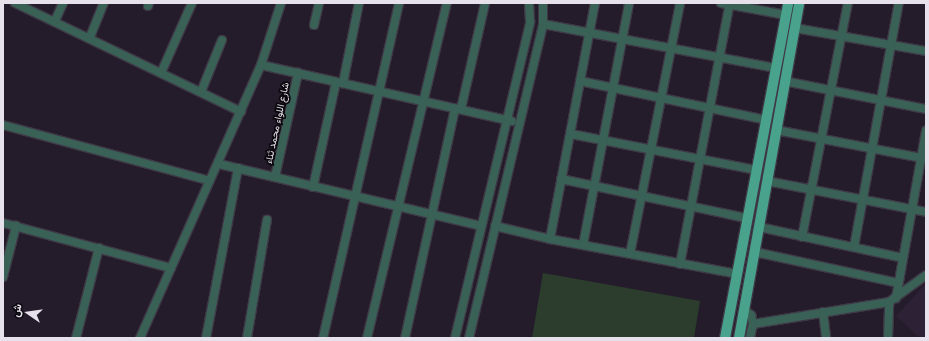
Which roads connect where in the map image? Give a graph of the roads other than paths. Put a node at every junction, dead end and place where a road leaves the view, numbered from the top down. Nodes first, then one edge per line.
1 (63, 3) edge
2 (104, 3) edge
3 (192, 3) edge
4 (318, 3) edge
5 (359, 3) edge
6 (399, 3) edge
7 (447, 3) edge
8 (485, 3) edge
9 (529, 3) edge
10 (594, 3) edge
11 (629, 3) edge
12 (680, 3) edge
13 (720, 3) edge
14 (788, 3) edge
15 (799, 3) edge
16 (848, 3) edge
17 (899, 3) edge
18 (18, 4) edge
19 (279, 4) edge
20 (543, 4) edge
21 (729, 4) edge
22 (786, 15) junction
23 (55, 20) junction
24 (543, 24) junction
25 (314, 26) dead end
26 (795, 28) junction
27 (589, 32) junction
28 (841, 36) junction
29 (90, 37) junction
30 (623, 38) junction
31 (222, 40) dead end
32 (890, 44) junction
33 (671, 48) junction
34 (926, 51) edge
35 (720, 57) junction
36 (261, 65) junction
37 (775, 68) junction
38 (162, 73) junction
39 (298, 73) junction
40 (580, 80) junction
41 (784, 81) junction
42 (340, 83) junction
43 (612, 89) junction
44 (378, 90) junction
45 (832, 90) junction
46 (201, 92) junction
47 (661, 98) junction
48 (880, 98) junction
49 (422, 101) junction
50 (708, 108) junction
51 (458, 109) junction
52 (926, 109) edge
53 (241, 112) junction
54 (508, 120) junction
55 (766, 120) junction
56 (519, 123) junction
57 (3, 125) edge
58 (776, 130) junction
59 (926, 131) edge
60 (571, 134) junction
61 (604, 138) junction
62 (823, 138) junction
63 (651, 148) junction
64 (871, 150) junction
65 (700, 158) junction
66 (924, 158) edge
67 (219, 164) junction
68 (238, 168) junction
69 (756, 170) junction
70 (275, 177) junction
71 (562, 179) junction
72 (210, 180) junction
73 (767, 181) junction
74 (313, 186) junction
75 (594, 186) junction
76 (812, 191) junction
77 (355, 196) junction
78 (642, 196) junction
79 (863, 200) junction
80 (396, 206) junction
81 (691, 206) junction
82 (912, 209) junction
83 (926, 212) edge
84 (434, 215) junction
85 (746, 218) junction
86 (267, 220) dead end
87 (3, 222) edge
88 (16, 226) junction
89 (481, 226) junction
90 (495, 226) junction
91 (759, 227) junction
92 (802, 237) junction
93 (550, 239) junction
94 (583, 245) junction
95 (854, 247) junction
96 (99, 248) junction
97 (755, 252) junction
98 (630, 254) junction
99 (903, 258) junction
100 (680, 264) junction
101 (171, 268) junction
102 (737, 274) junction
103 (926, 275) edge
104 (3, 277) edge
105 (898, 283) junction
106 (893, 300) junction
107 (744, 310) junction
108 (823, 312) junction
109 (753, 324) junction
110 (458, 325) junction
111 (471, 328) junction
112 (76, 338) edge
113 (140, 338) edge
114 (206, 338) edge
115 (247, 338) edge
116 (322, 338) edge
117 (367, 338) edge
118 (406, 338) edge
119 (455, 338) edge
120 (469, 338) edge
121 (725, 338) edge
122 (739, 338) edge
123 (750, 338) edge
124 (826, 338) edge
125 (888, 338) edge

1 - 23 street
2 - 29 street
3 - 38 street
4 - 25 street
5 - 42 street
6 - 44 street
7 - 49 street
8 - 51 street
9 - 54 street
10 - 27 street
11 - 30 street
12 - 33 street
13 - 21 street
14 - 22 main road
15 - 26 main road
16 - 28 street
17 - 32 street
18 - 23 street
19 - 36 street
20 - 24 street
21 - 22 street
21 - 35 street
22 - 37 main road
23 - 29 street
24 - 27 street
24 - 56 street
26 - 28 street
26 - 41 main road
27 - 30 street
27 - 40 street
28 - 32 street
28 - 45 street
29 - 38 street
30 - 33 street
30 - 43 street
31 - 46 street
32 - 34 street
32 - 48 street
33 - 35 street
33 - 47 street
35 - 37 street
35 - 50 street
36 - 39 street
36 - 53 street
37 - 55 main road
38 - 46 street
39 - 42 street
39 - 70 street, شارع اللواء محمد ثناء
40 - 43 street
40 - 60 street
41 - 45 street
41 - 58 main road
42 - 44 street
42 - 74 street
43 - 47 street
43 - 61 street
44 - 49 street
44 - 77 street
45 - 48 street
45 - 62 street
46 - 53 street
47 - 50 street
47 - 63 street
48 - 52 street
48 - 64 street
49 - 51 street
49 - 80 street
50 - 55 street
50 - 65 street
51 - 54 street
51 - 84 street
53 - 67 street
54 - 56 street
54 - 89 street
55 - 69 main road
56 - 90 street
57 - 72 street
58 - 62 street
58 - 73 main road
59 - 66 street
60 - 61 street
60 - 71 street
61 - 63 street
61 - 75 street
62 - 64 street
62 - 76 street
63 - 65 street
63 - 78 street
64 - 66 street
64 - 79 street
65 - 69 street
65 - 81 street
66 - 82 street
67 - 68 street
67 - 72 street
68 - 70 street
68 - 114 street
69 - 85 main road
70 - 74 street
71 - 75 street
71 - 93 street
72 - 101 street
73 - 76 street
73 - 91 main road
74 - 77 street
75 - 78 street
75 - 94 street
76 - 79 street
76 - 92 street
77 - 80 street
77 - 116 street
78 - 81 street
78 - 98 street
79 - 82 street
79 - 95 street
80 - 84 street
80 - 117 street
81 - 85 street
81 - 100 street
82 - 83 street
82 - 99 street
84 - 89 street
84 - 118 street
85 - 102 main road
86 - 115 street
87 - 88 street
88 - 96 street
88 - 104 street
89 - 110 street
90 - 93 street
90 - 111 street
91 - 92 street
91 - 97 main road
92 - 95 street
93 - 94 street
94 - 98 street
95 - 99 street
96 - 101 street
96 - 112 street
97 - 105 street
97 - 107 main road
98 - 100 street
99 - 105 street
100 - 102 street
101 - 113 street
102 - 121 main road
103 - 106 street
105 - 106 street
106 - 108 street
106 - 125 street
107 - 109 street
107 - 122 main road
108 - 109 street
108 - 124 street
109 - 123 street
110 - 111 street
110 - 119 street
111 - 120 street

